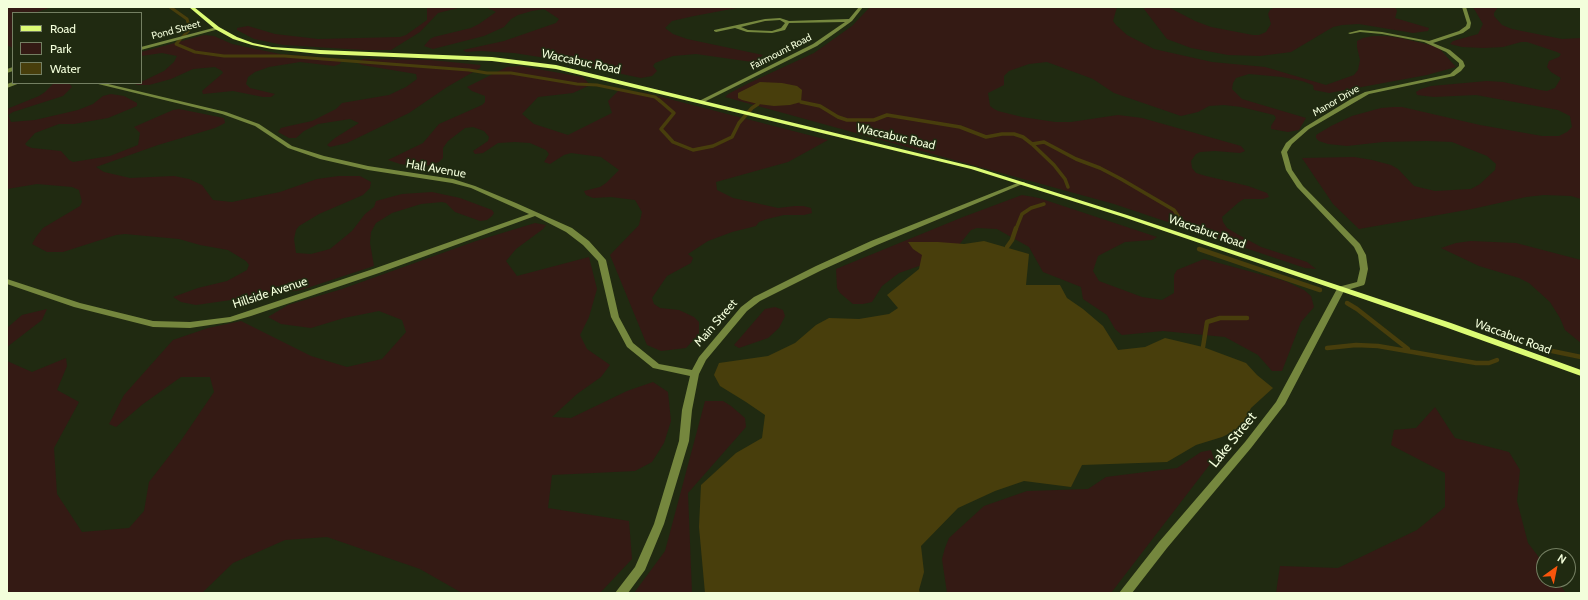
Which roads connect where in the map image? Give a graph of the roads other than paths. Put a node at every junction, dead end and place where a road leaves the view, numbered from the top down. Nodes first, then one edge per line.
1 (191, 7) edge
2 (861, 7) edge
3 (1464, 7) edge
4 (850, 20) junction
5 (788, 22) junction
6 (736, 27) junction
7 (217, 28) junction
8 (716, 31) dead end
9 (1350, 33) dead end
10 (1428, 43) junction
11 (142, 49) edge
12 (100, 84) edge
13 (702, 101) junction
14 (1022, 183) junction
15 (535, 214) junction
16 (7, 281) edge
17 (1341, 289) junction
18 (1581, 373) edge
19 (695, 374) junction
20 (621, 593) edge
21 (1124, 593) edge

1 - 7 main road, Waccabuc Road
2 - 4 street, Fairmount Road
3 - 10 street
4 - 5 street
4 - 13 street, Fairmount Road
5 - 6 street
5 - 6 street
6 - 8 street
7 - 11 street, Pond Street
7 - 13 main road, Waccabuc Road
9 - 10 street, Manor Drive
10 - 17 street, Manor Drive
12 - 15 street, Hall Avenue
13 - 14 main road, Waccabuc Road
14 - 17 main road, Waccabuc Road
14 - 19 street, Main Street
15 - 16 street, Hillside Avenue
15 - 19 street, Hall Avenue
17 - 18 main road, Waccabuc Road
17 - 21 street, Lake Street
19 - 20 street, Main Street

